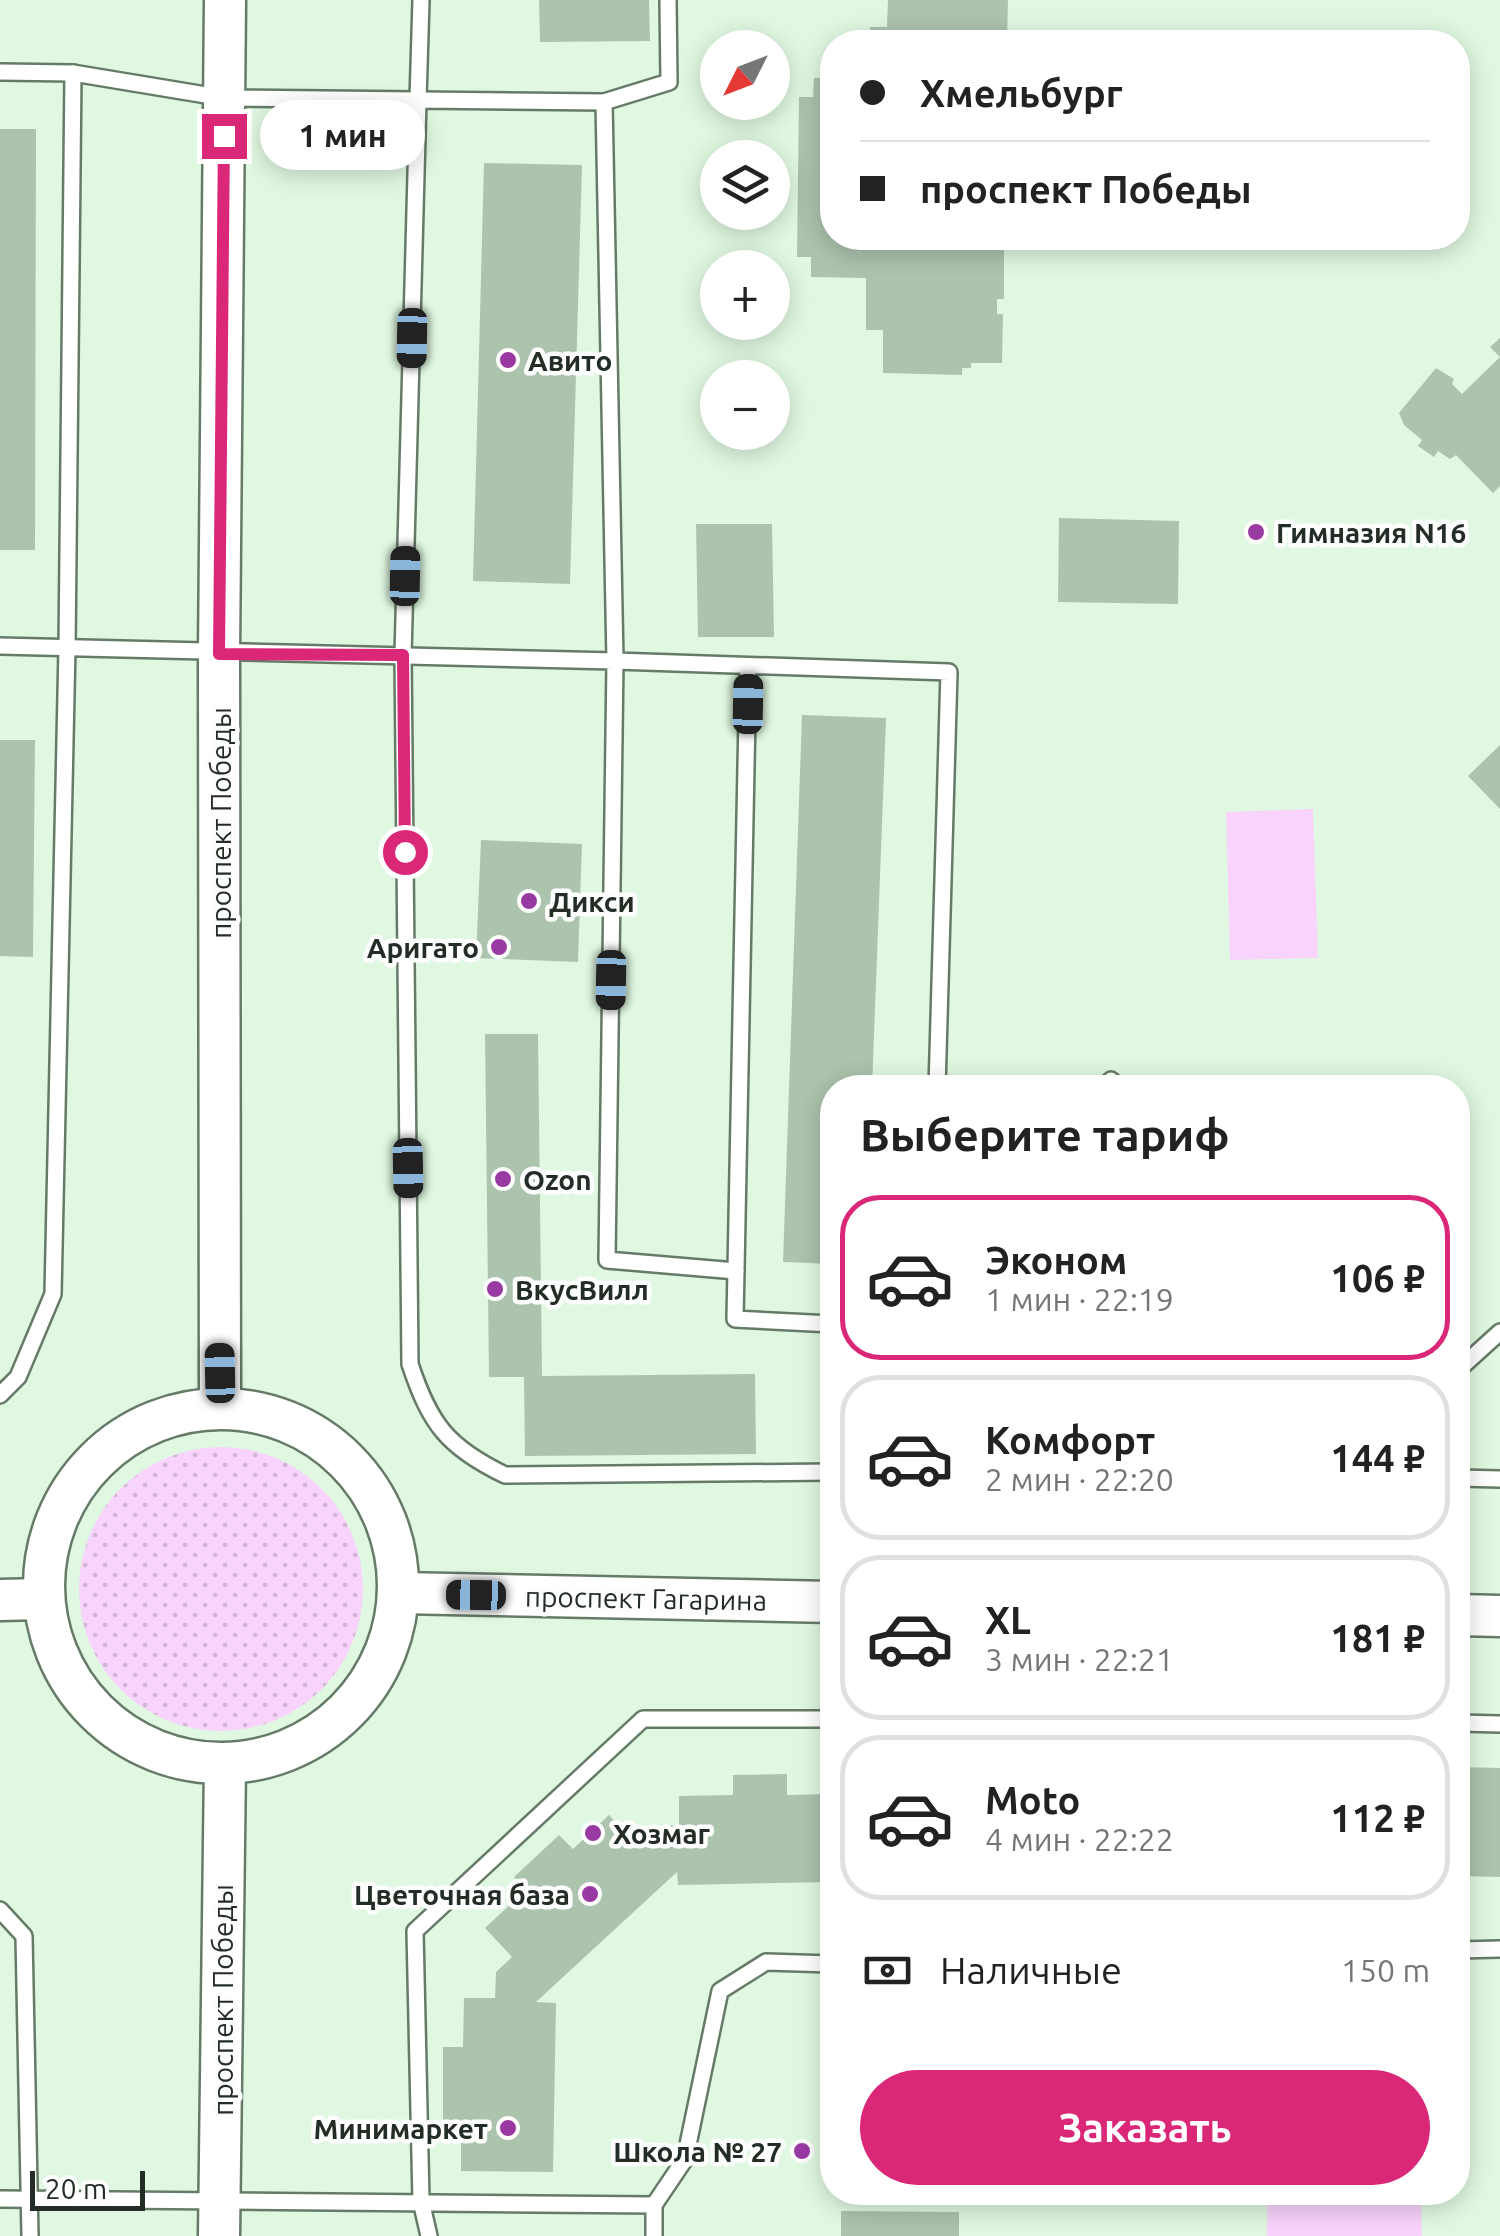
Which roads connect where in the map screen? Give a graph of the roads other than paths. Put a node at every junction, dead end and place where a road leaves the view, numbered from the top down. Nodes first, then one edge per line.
1 (225, 0) edge
2 (421, 0) edge
3 (668, 0) edge
4 (0, 72) edge
5 (73, 73) junction
6 (224, 98) junction
7 (418, 100) junction
8 (604, 102) junction
9 (0, 646) edge
10 (67, 648) junction
11 (219, 654) junction
12 (403, 655) junction
13 (615, 661) junction
14 (748, 666) junction
15 (937, 1075) edge
16 (736, 1272) junction
17 (820, 1323) edge
18 (1500, 1332) edge
19 (1470, 1359) edge
20 (0, 1395) edge
21 (220, 1406) junction
22 (820, 1472) edge
23 (1470, 1478) edge
24 (1500, 1478) edge
25 (400, 1593) junction
26 (43, 1599) junction
27 (0, 1600) edge
28 (820, 1602) edge
29 (1470, 1615) edge
30 (1500, 1616) edge
31 (820, 1719) edge
32 (1470, 1723) edge
33 (1500, 1724) edge
34 (224, 1764) junction
35 (0, 1910) edge
36 (1470, 1950) edge
37 (1500, 1950) edge
38 (820, 1964) edge
39 (0, 2199) edge
40 (30, 2199) junction
41 (421, 2201) junction
42 (654, 2205) junction
43 (220, 2217) edge
44 (30, 2236) edge
45 (429, 2236) edge
46 (654, 2236) edge

1 - 6 street, проспект Победы
2 - 7 lane
3 - 8 lane
4 - 5 lane
5 - 6 lane
5 - 10 lane
6 - 7 lane
6 - 11 street, проспект Победы
7 - 8 lane
7 - 12 lane
8 - 13 lane
9 - 10 lane
10 - 11 lane
10 - 20 lane
11 - 12 lane
11 - 21 street, проспект Победы
12 - 13 lane
12 - 22 lane
13 - 14 lane
13 - 16 lane
14 - 15 lane
14 - 16 lane
16 - 17 lane
18 - 19 lane
21 - 25 street
21 - 26 street
23 - 24 lane
25 - 28 street, проспект Гагарина
25 - 34 street
26 - 27 street
26 - 34 street
29 - 30 street
31 - 41 lane
32 - 33 lane
34 - 43 street, проспект Победы
35 - 40 lane
36 - 37 lane
38 - 42 lane
39 - 40 lane
40 - 43 lane
40 - 44 lane
41 - 42 lane
41 - 43 lane
41 - 45 lane
42 - 46 lane

